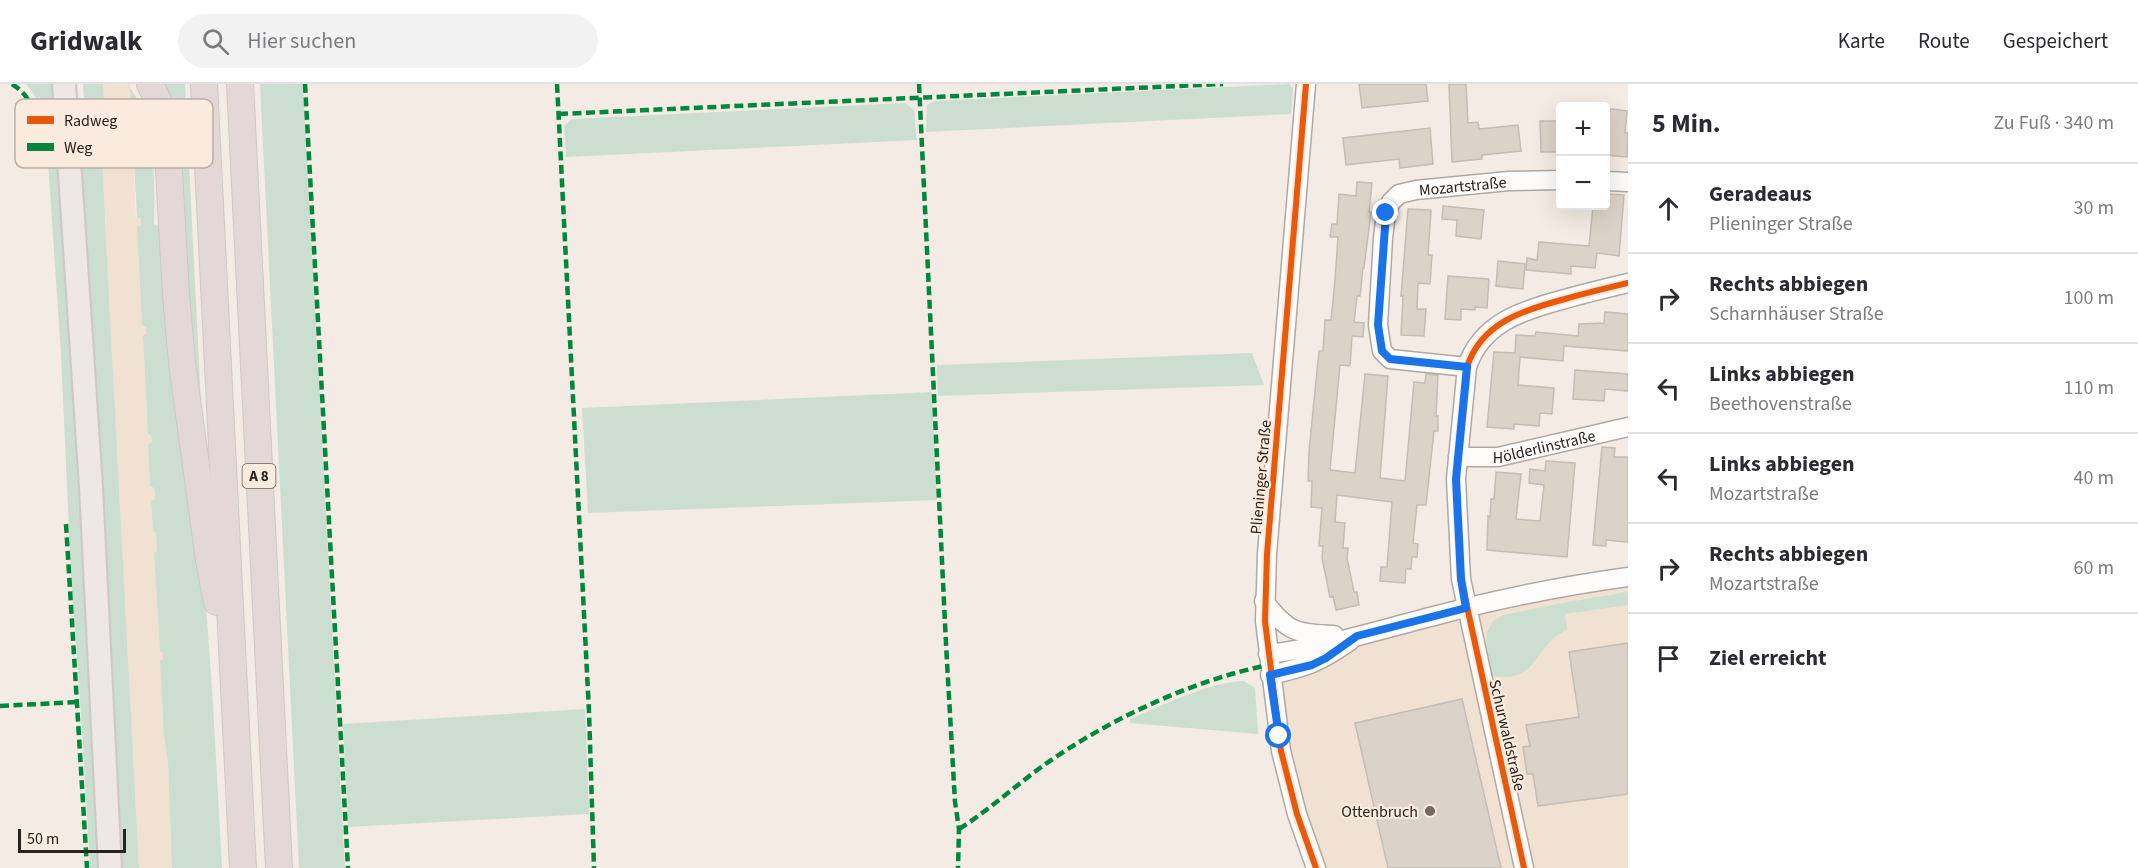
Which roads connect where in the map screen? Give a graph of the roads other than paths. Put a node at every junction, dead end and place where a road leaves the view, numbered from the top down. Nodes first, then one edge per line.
1 (64, 84) edge
2 (150, 84) edge
3 (204, 84) edge
4 (240, 84) edge
5 (1306, 84) edge
6 (65, 99) edge
7 (157, 99) edge
8 (205, 99) edge
9 (70, 168) edge
10 (168, 168) edge
11 (208, 168) edge
12 (1556, 180) edge
13 (1610, 181) edge
14 (1628, 182) edge
15 (1628, 283) edge
16 (1467, 367) junction
17 (1628, 427) edge
18 (1458, 457) junction
19 (1628, 577) edge
20 (1264, 601) junction
21 (1466, 608) junction
22 (1357, 636) junction
23 (1268, 654) junction
24 (1270, 675) junction
25 (234, 690) junction
26 (110, 868) edge
27 (243, 868) edge
28 (279, 868) edge
29 (1316, 868) edge
30 (1524, 868) edge

1 - 6 main road
2 - 7 highway
3 - 8 highway, A 8
4 - 28 highway, A 8
5 - 20 street, Plieninger Straße
9 - 26 main road
10 - 25 highway
11 - 25 highway, A 8
12 - 16 street, Mozartstraße
13 - 14 street
15 - 16 street
16 - 18 street, Schurwaldstraße
17 - 18 street, Hölderlinstraße
18 - 21 street, Schurwaldstraße
19 - 21 street
20 - 22 street
20 - 23 street, Plieninger Straße
21 - 22 street
21 - 30 street, Schurwaldstraße
22 - 23 street
22 - 24 street
23 - 24 street, Plieninger Straße
24 - 29 street, Plieninger Straße
25 - 27 highway, A 8

